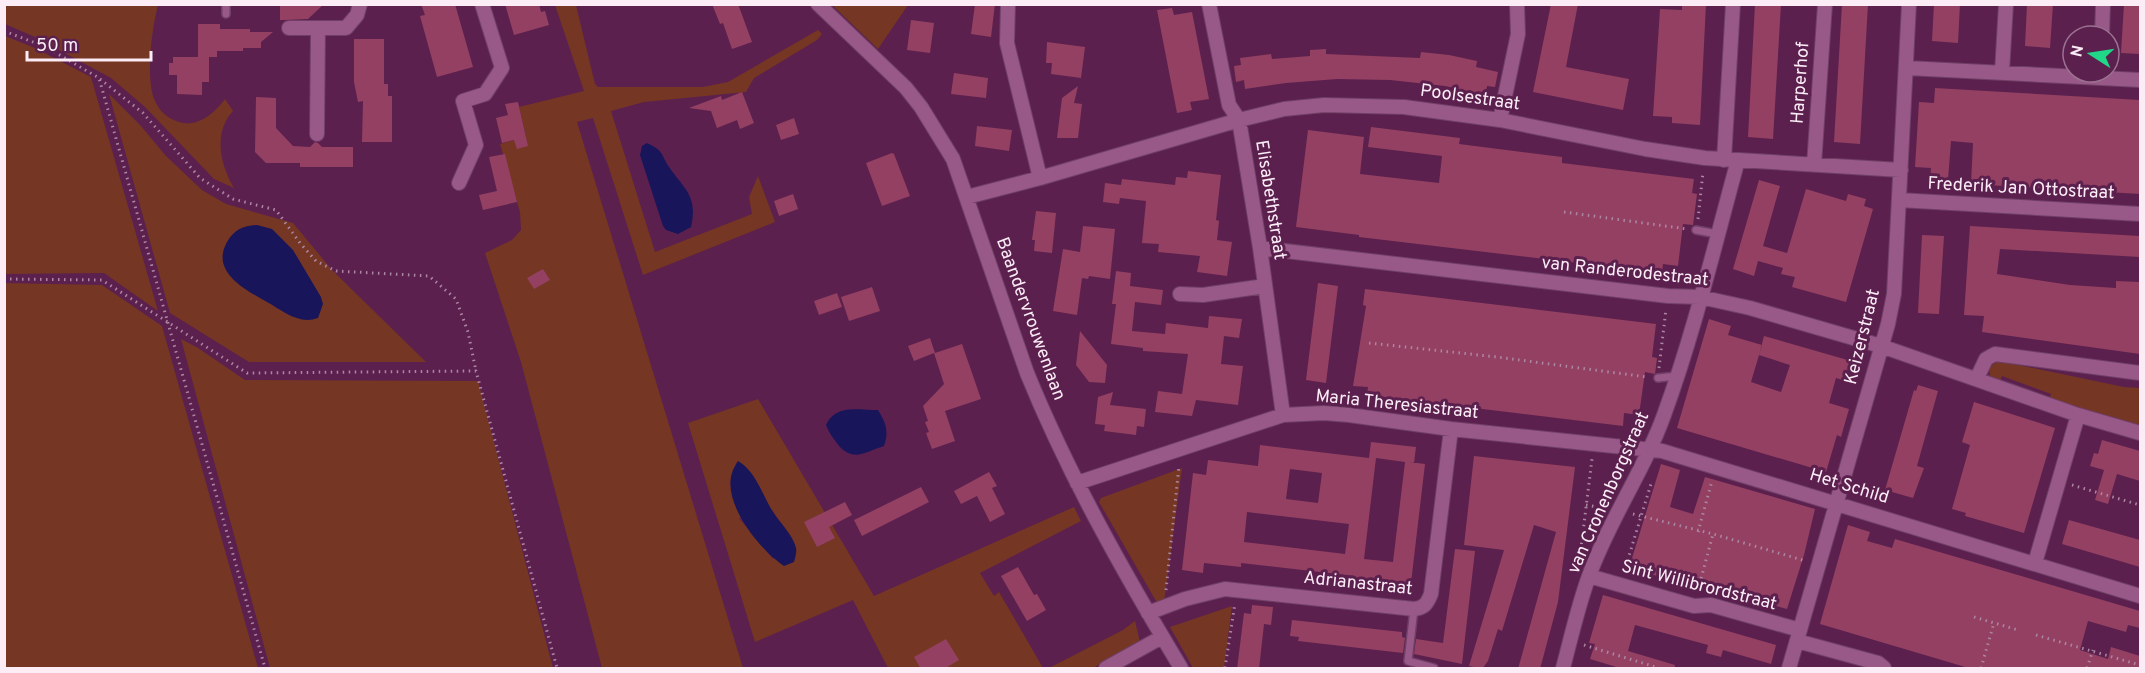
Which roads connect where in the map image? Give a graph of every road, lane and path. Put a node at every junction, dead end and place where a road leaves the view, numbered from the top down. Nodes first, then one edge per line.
1 (226, 4) edge
2 (360, 4) edge
3 (482, 4) edge
4 (818, 4) edge
5 (1008, 4) edge
6 (1209, 4) edge
7 (1517, 4) edge
8 (1733, 4) edge
9 (1825, 4) edge
10 (1910, 4) edge
11 (2006, 4) edge
12 (2103, 4) edge
13 (226, 14) dead end
14 (2102, 24) edge
15 (289, 28) dead end
16 (318, 28) junction
17 (4, 31) edge
18 (1907, 68) junction
19 (2002, 72) junction
20 (2061, 74) edge
21 (99, 78) junction
22 (2121, 78) edge
23 (2140, 80) edge
24 (1239, 120) junction
25 (1500, 120) junction
26 (317, 134) dead end
27 (1705, 158) junction
28 (1731, 160) junction
29 (1814, 165) junction
30 (1901, 170) junction
31 (1040, 178) junction
32 (459, 183) dead end
33 (967, 197) junction
34 (1899, 200) junction
35 (1564, 212) dead end
36 (2140, 214) edge
37 (1696, 230) junction
38 (1717, 234) junction
39 (1260, 248) junction
40 (4, 279) edge
41 (1265, 286) junction
42 (1180, 294) dead end
43 (1668, 296) junction
44 (1700, 297) junction
45 (167, 321) junction
46 (1369, 343) dead end
47 (1881, 346) junction
48 (476, 371) junction
49 (2140, 373) edge
50 (1677, 376) junction
51 (1658, 378) junction
52 (1977, 378) junction
53 (1282, 415) junction
54 (2078, 415) junction
55 (1451, 429) junction
56 (2140, 433) edge
57 (1594, 445) junction
58 (1180, 449) junction
59 (1651, 449) junction
60 (1716, 467) junction
61 (2058, 481) junction
62 (1077, 483) junction
63 (1651, 483) dead end
64 (1837, 502) junction
65 (2140, 505) edge
66 (1619, 511) junction
67 (1640, 516) junction
68 (1698, 532) junction
69 (1713, 534) junction
70 (1579, 559) dead end
71 (2035, 563) junction
72 (1819, 565) junction
73 (1589, 576) junction
74 (1621, 584) junction
75 (1237, 589) junction
76 (2140, 596) edge
77 (1694, 606) junction
78 (1164, 607) junction
79 (1414, 609) junction
80 (1148, 613) junction
81 (1974, 617) dead end
82 (1994, 623) junction
83 (2018, 630) dead end
84 (1799, 635) junction
85 (2036, 635) dead end
86 (1162, 637) junction
87 (1571, 641) junction
88 (2093, 651) junction
89 (2140, 665) edge
90 (265, 669) edge
91 (557, 669) edge
92 (1106, 669) edge
93 (1181, 669) edge
94 (1225, 669) edge
95 (1434, 669) edge
96 (1563, 669) edge
97 (1659, 669) edge
98 (1790, 669) edge
99 (1884, 669) edge
100 (1981, 669) edge
101 (2087, 669) edge

1 - 13 lane
2 - 16 street
3 - 32 street
4 - 33 street, Baandervrouwenlaan
5 - 31 street
6 - 24 street, Elisabethstraat
7 - 25 street
8 - 28 street
9 - 29 street, Harperhof
10 - 18 street, Keizerstraat
11 - 19 street
12 - 14 street
15 - 16 street
16 - 26 street
17 - 21 path
18 - 19 street
18 - 30 street, Keizerstraat
19 - 20 street
21 - 45 path
21 - 48 path
22 - 23 street
24 - 25 street, Poolsestraat
24 - 31 street, Poolsestraat
24 - 39 street, Elisabethstraat
25 - 27 street, Poolsestraat
27 - 28 street, Poolsestraat
27 - 37 path
28 - 29 street, Poolsestraat
28 - 38 street, van Cronenborgstraat
29 - 30 street, Poolsestraat
30 - 34 street, Keizerstraat
31 - 33 street, Poolsestraat
33 - 62 street, Baandervrouwenlaan
34 - 36 street, Frederik Jan Ottostraat
34 - 47 street, Keizerstraat
35 - 37 path
37 - 38 lane
38 - 44 street, van Cronenborgstraat
39 - 41 street, Elisabethstraat
39 - 43 street, van Randerodestraat
40 - 45 path
41 - 42 street, Elisabethstraat
41 - 53 street, Elisabethstraat
43 - 44 street, van Randerodestraat
43 - 51 path
44 - 47 street, van Randerodestraat
44 - 50 street, van Cronenborgstraat
45 - 48 path
45 - 90 path
46 - 51 path
47 - 52 street, van Randerodestraat
47 - 64 street, Keizerstraat
48 - 91 path
49 - 52 street
50 - 51 lane
50 - 59 street, van Cronenborgstraat
52 - 54 street, van Randerodestraat
53 - 55 street, Maria Theresiastraat
53 - 58 street, Maria Theresiastraat
54 - 56 street, van Randerodestraat
54 - 61 street
55 - 57 street, Maria Theresiastraat
55 - 79 street, Adrianastraat
57 - 59 street, Maria Theresiastraat
57 - 70 path
58 - 62 street, Maria Theresiastraat
58 - 78 path
59 - 60 street, Het Schild
59 - 66 street, van Cronenborgstraat
60 - 64 street, Het Schild
60 - 68 path
61 - 65 path
61 - 71 street
62 - 80 street, Baandervrouwenlaan
63 - 67 path
64 - 71 street, Het Schild
64 - 72 street, Keizerstraat
66 - 67 path
66 - 73 street, van Cronenborgstraat
67 - 68 path
67 - 74 path
68 - 69 path
69 - 72 path
69 - 77 path
71 - 76 street, Het Schild
72 - 84 street, Keizerstraat
73 - 74 street, Sint Willibrordstraat
73 - 87 street, van Cronenborgstraat
74 - 77 street, Sint Willibrordstraat
75 - 78 street, Adrianastraat
75 - 79 street, Adrianastraat
75 - 94 path
77 - 84 street, Sint Willibrordstraat
78 - 80 street, Adrianastraat
79 - 95 lane
80 - 86 street, Baandervrouwenlaan
81 - 82 path
82 - 83 path
82 - 100 path
84 - 98 street, Keizerstraat
84 - 99 street, Sint Willibrordstraat
85 - 88 path
86 - 92 street
86 - 93 street, Baandervrouwenlaan
87 - 96 street, van Cronenborgstraat
87 - 97 path
88 - 89 path
88 - 101 path

